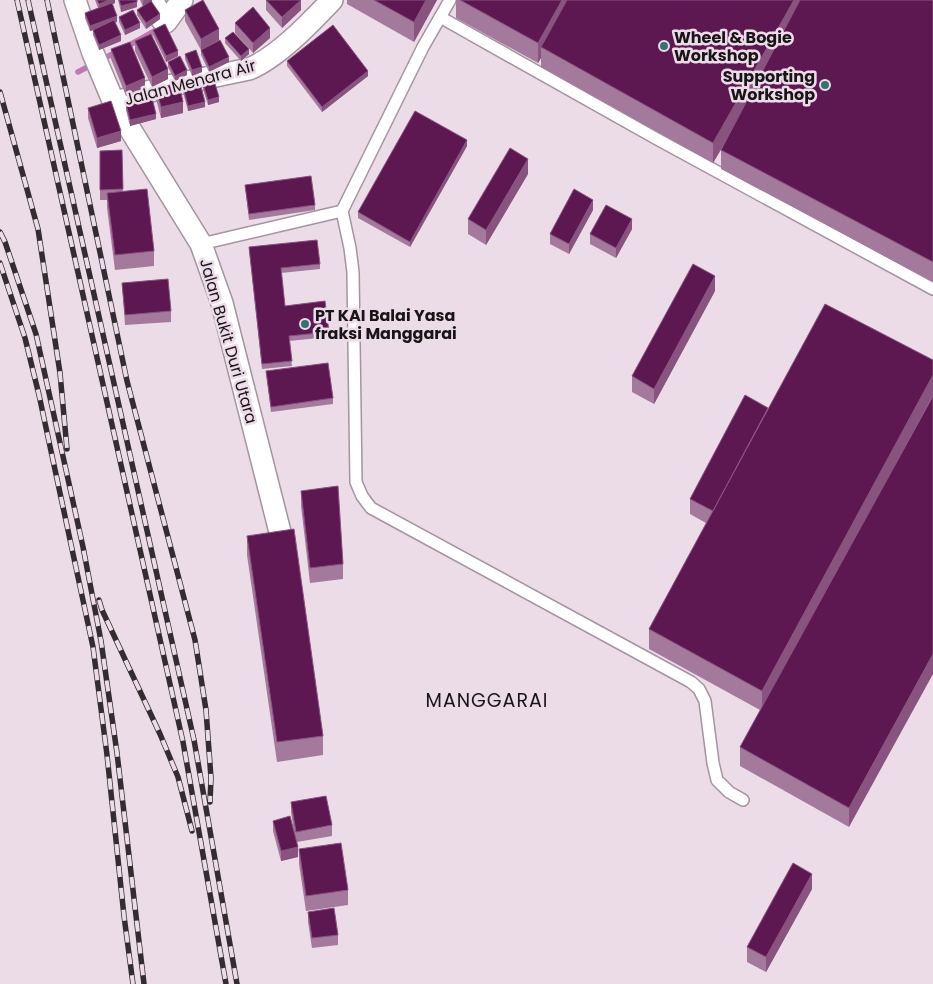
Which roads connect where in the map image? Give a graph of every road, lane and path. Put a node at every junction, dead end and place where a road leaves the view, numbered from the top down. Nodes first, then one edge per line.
1 (75, 0) edge
2 (153, 0) edge
3 (182, 0) edge
4 (332, 0) edge
5 (450, 0) edge
6 (440, 17) junction
7 (110, 94) junction
8 (342, 211) junction
9 (201, 244) junction
10 (933, 289) edge
11 (280, 532) edge
12 (743, 800) dead end

1 - 7 street, Jalan Bukit Duri Utara
2 - 3 street
4 - 7 street, Jalan Menara Air
5 - 6 lane
6 - 8 lane
6 - 10 lane
7 - 9 street, Jalan Bukit Duri Utara
8 - 9 lane
8 - 12 lane
9 - 11 street, Jalan Bukit Duri Utara

